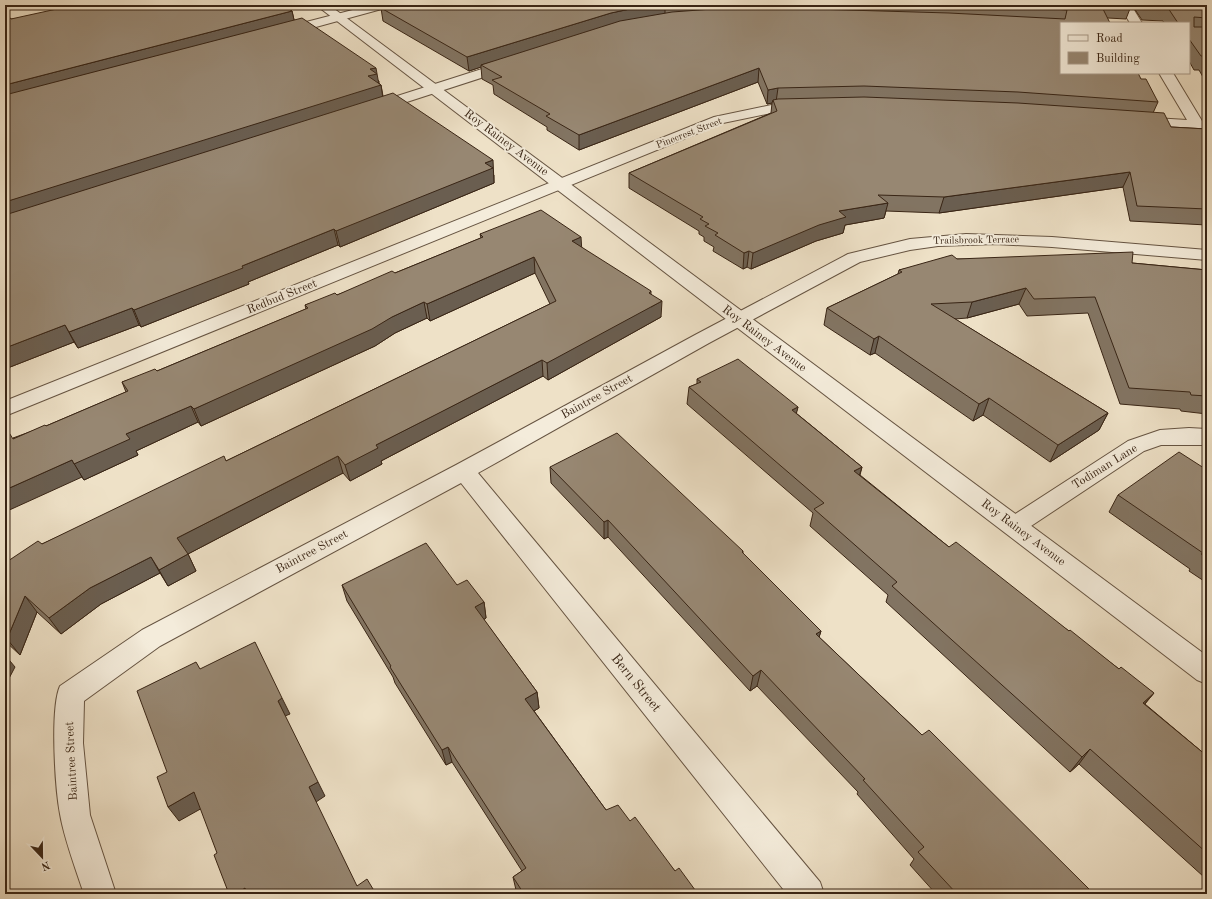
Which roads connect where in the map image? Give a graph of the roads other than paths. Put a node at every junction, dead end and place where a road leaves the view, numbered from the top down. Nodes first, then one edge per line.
1 (322, 5) edge
2 (385, 5) edge
3 (1125, 5) edge
4 (338, 18) junction
5 (1135, 22) edge
6 (271, 35) edge
7 (524, 60) edge
8 (1167, 74) edge
9 (434, 89) junction
10 (813, 106) edge
11 (362, 112) edge
12 (1125, 120) edge
13 (1202, 125) edge
14 (560, 185) junction
15 (1207, 255) edge
16 (738, 319) junction
17 (5, 409) edge
18 (1207, 437) edge
19 (464, 471) junction
20 (1014, 526) junction
21 (1207, 672) edge
22 (100, 894) edge
23 (808, 894) edge

1 - 4 street, Roy Rainey Avenue
2 - 4 street
3 - 5 street
4 - 6 street
4 - 9 street, Roy Rainey Avenue
7 - 9 street
8 - 13 street
9 - 11 street
9 - 14 street, Roy Rainey Avenue
10 - 14 street, Pinecrest Street
12 - 13 street
14 - 16 street, Roy Rainey Avenue
14 - 17 street, Redbud Street
15 - 16 street, Trailsbrook Terrace
16 - 19 street, Baintree Street
16 - 20 street, Roy Rainey Avenue
18 - 20 street, Todiman Lane
19 - 22 street, Baintree Street
19 - 23 street, Bern Street
20 - 21 street, Roy Rainey Avenue

